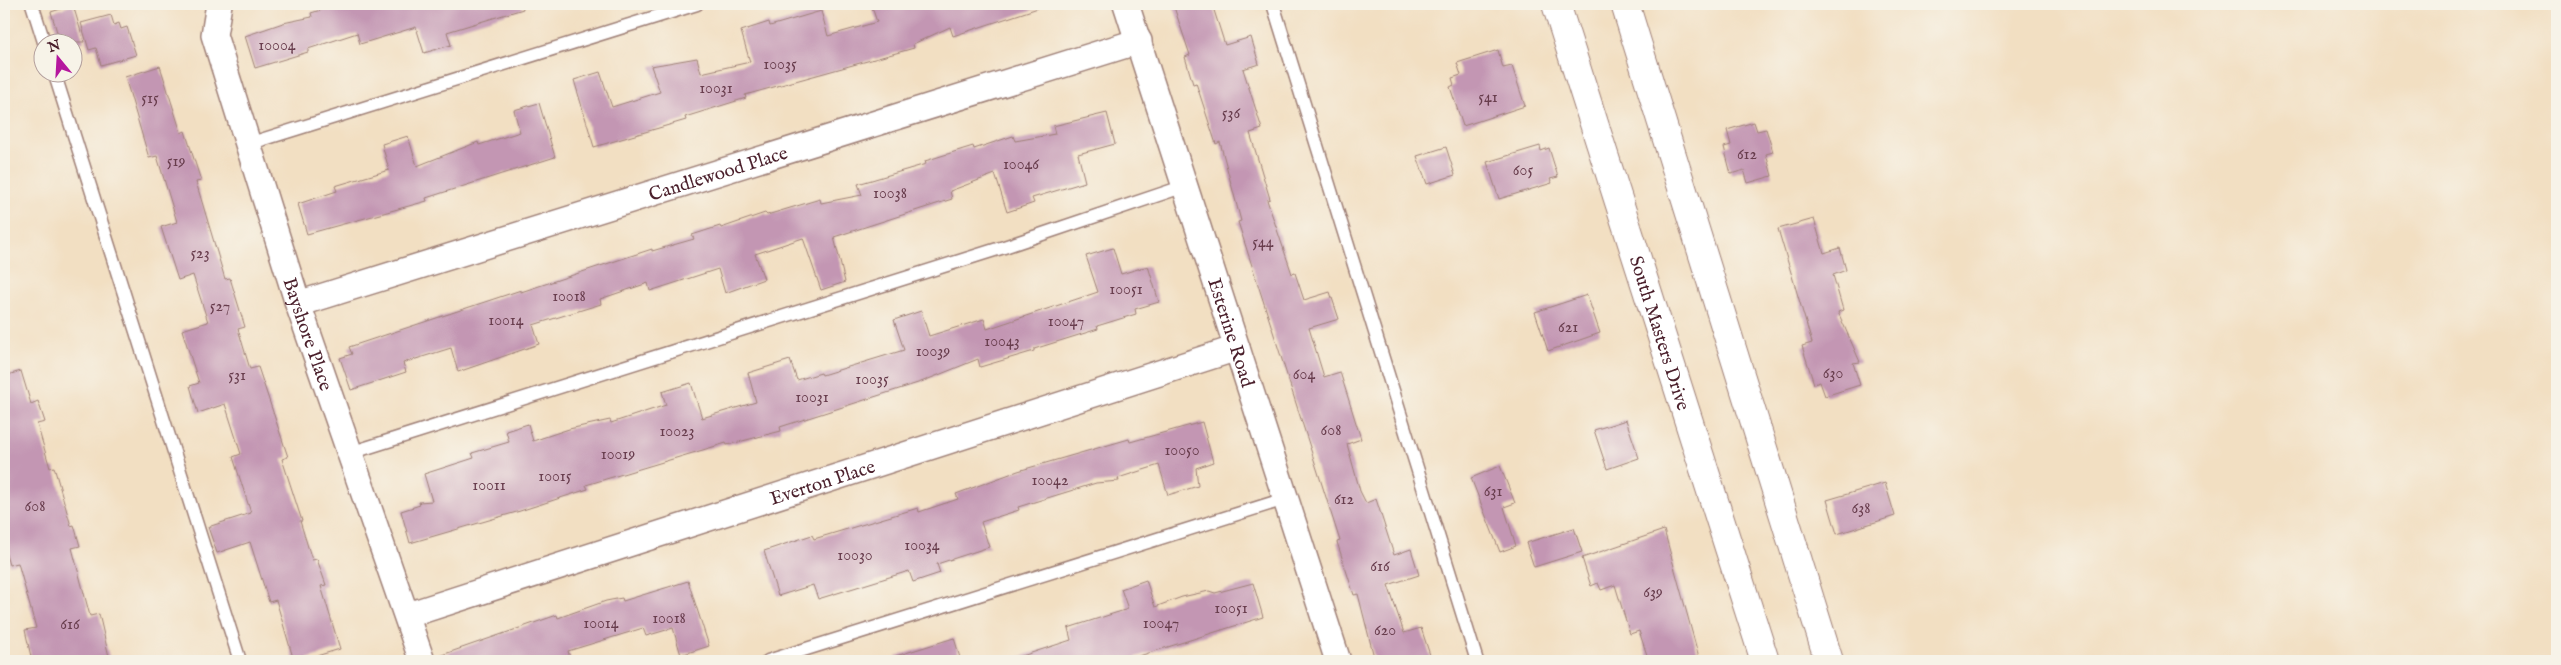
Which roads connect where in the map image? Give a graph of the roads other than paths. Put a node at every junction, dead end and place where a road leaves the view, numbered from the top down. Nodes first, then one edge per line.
1 (32, 4) edge
2 (219, 4) edge
3 (697, 4) edge
4 (1126, 4) edge
5 (1273, 4) edge
6 (1556, 4) edge
7 (1625, 4) edge
8 (41, 32) edge
9 (1139, 41) junction
10 (57, 82) edge
11 (248, 144) junction
12 (1185, 186) junction
13 (298, 304) junction
14 (1237, 348) junction
15 (350, 453) junction
16 (1285, 499) junction
17 (408, 616) junction
18 (240, 661) edge
19 (422, 661) edge
20 (768, 661) edge
21 (1336, 661) edge
22 (1477, 661) edge
23 (1765, 661) edge
24 (1829, 661) edge

1 - 8 lane
2 - 11 street, Bayshore Place
3 - 11 lane
4 - 9 street, Esterine Road
5 - 22 lane
6 - 23 main road, South Masters Drive
7 - 24 main road
9 - 12 street, Esterine Road
9 - 13 street, Candlewood Place
10 - 18 lane
11 - 13 street, Bayshore Place
12 - 14 street, Esterine Road
12 - 15 lane
13 - 15 street, Bayshore Place
14 - 16 street, Esterine Road
14 - 17 street, Everton Place
15 - 17 street, Bayshore Place
16 - 20 lane
16 - 21 street, Esterine Road
17 - 19 street, Bayshore Place

